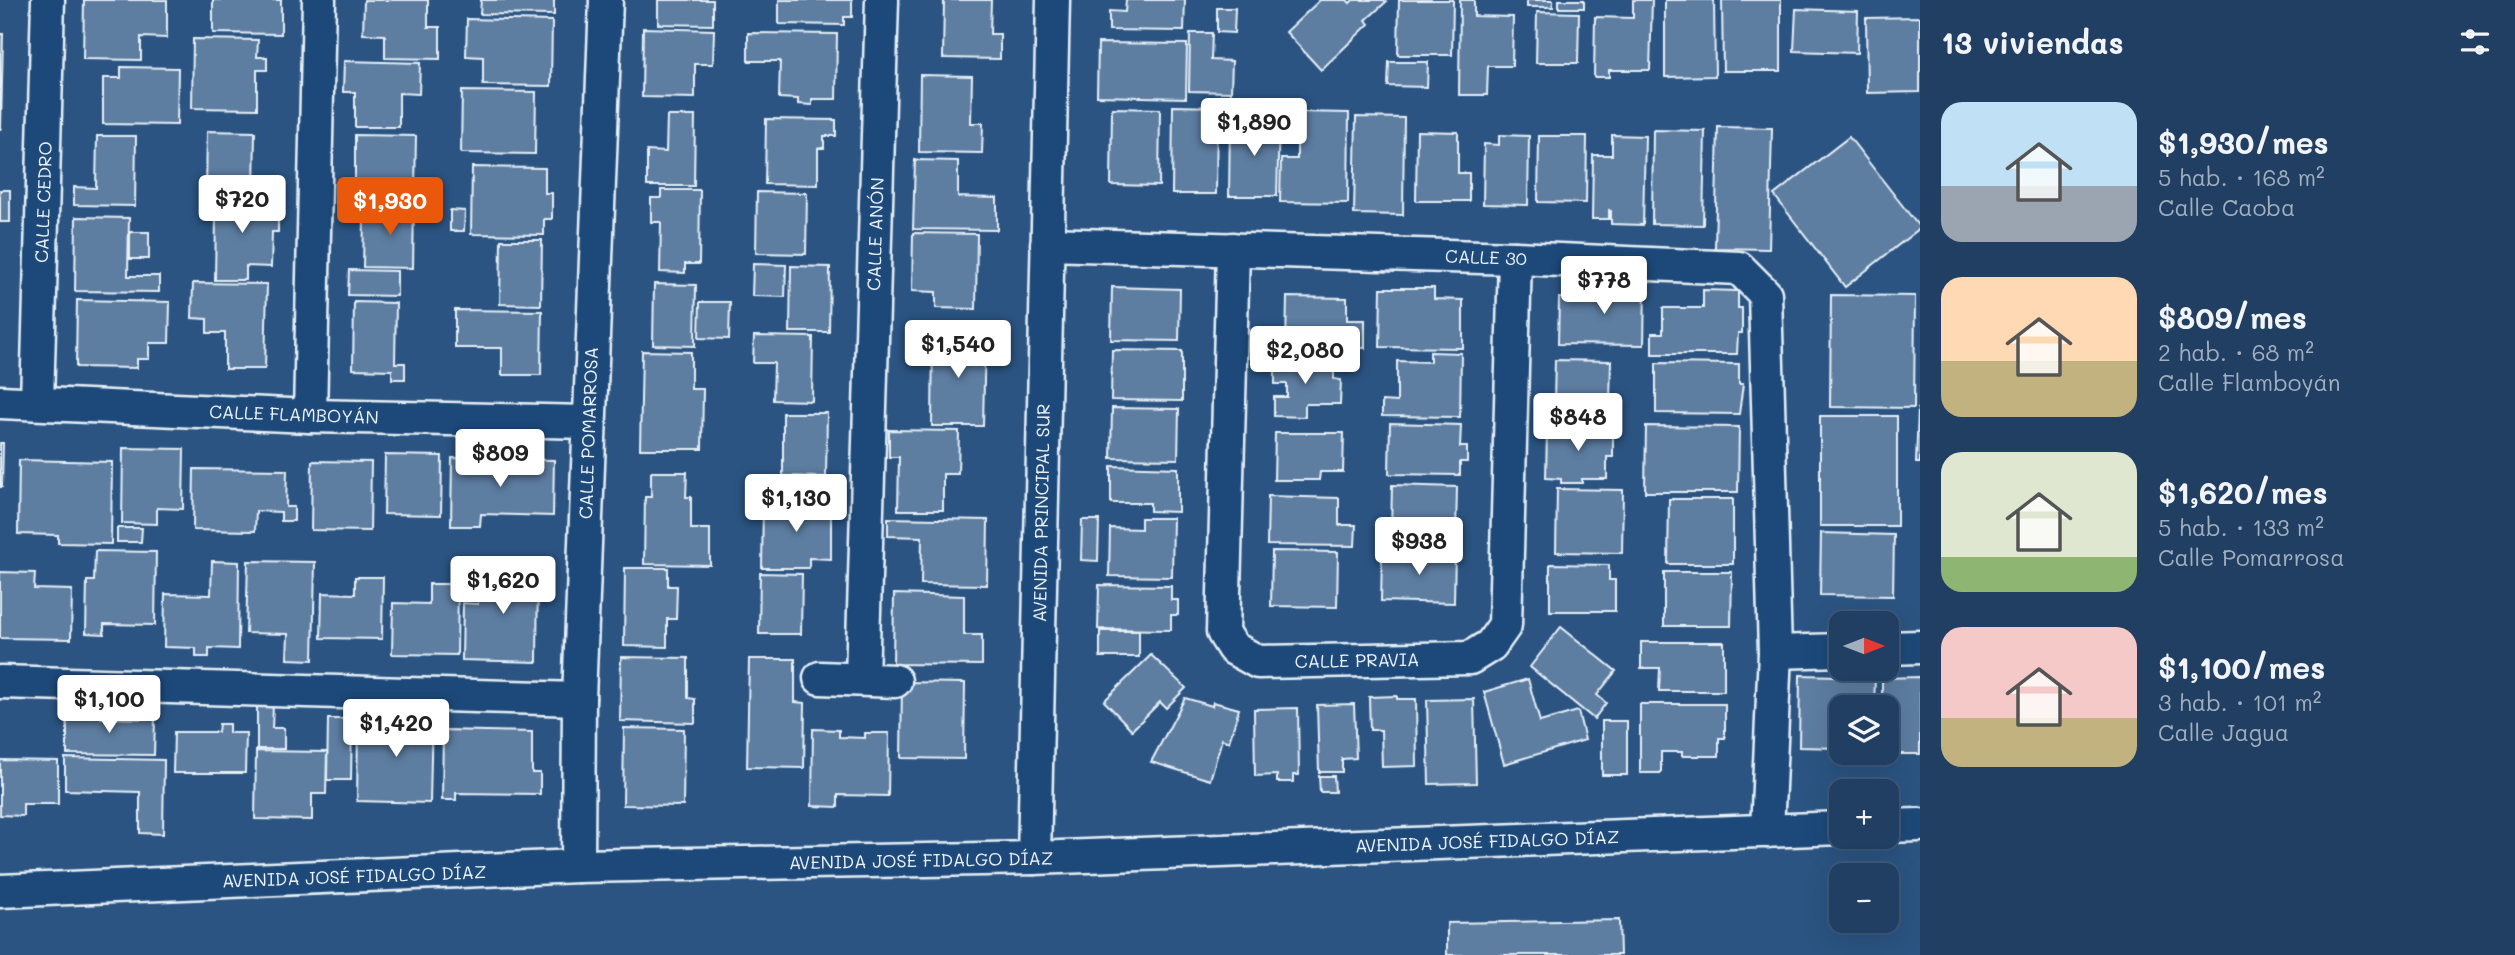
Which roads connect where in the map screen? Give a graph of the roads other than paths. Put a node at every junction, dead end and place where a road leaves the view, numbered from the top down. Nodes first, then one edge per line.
1 (48, 0) edge
2 (320, 0) edge
3 (606, 0) edge
4 (882, 0) edge
5 (1053, 0) edge
6 (1047, 244) junction
7 (1233, 249) junction
8 (1514, 258) junction
9 (0, 402) edge
10 (37, 403) junction
11 (310, 416) junction
12 (588, 422) junction
13 (1920, 647) edge
14 (1899, 648) edge
15 (1829, 650) edge
16 (1775, 652) junction
17 (820, 678) dead end
18 (862, 679) junction
19 (895, 681) dead end
20 (0, 682) edge
21 (579, 699) junction
22 (1920, 825) edge
23 (1899, 826) edge
24 (1829, 828) edge
25 (1767, 831) junction
26 (1034, 858) junction
27 (578, 866) junction
28 (0, 891) edge

1 - 10 street, CALLE CEDRO
2 - 11 street
3 - 12 street, CALLE POMARROSA
4 - 18 street, CALLE ANÓN
5 - 6 street, AVENIDA PRINCIPAL SUR
6 - 7 street, CALLE 30
6 - 26 street, AVENIDA PRINCIPAL SUR
7 - 8 street, CALLE 30
7 - 8 street, CALLE PRAVIA
8 - 16 street, CALLE 30
9 - 10 street, CALLE FLAMBOYÁN
10 - 11 street, CALLE FLAMBOYÁN
11 - 12 street, CALLE FLAMBOYÁN
12 - 21 street, CALLE POMARROSA
13 - 14 street
15 - 16 street
16 - 25 street, CALLE 30
17 - 18 street
18 - 19 street
20 - 21 street
21 - 27 street, CALLE POMARROSA
22 - 23 street
24 - 25 street, AVENIDA JOSÉ FIDALGO DÍAZ
25 - 26 street, AVENIDA JOSÉ FIDALGO DÍAZ
26 - 27 street, AVENIDA JOSÉ FIDALGO DÍAZ
27 - 28 street, AVENIDA JOSÉ FIDALGO DÍAZ

